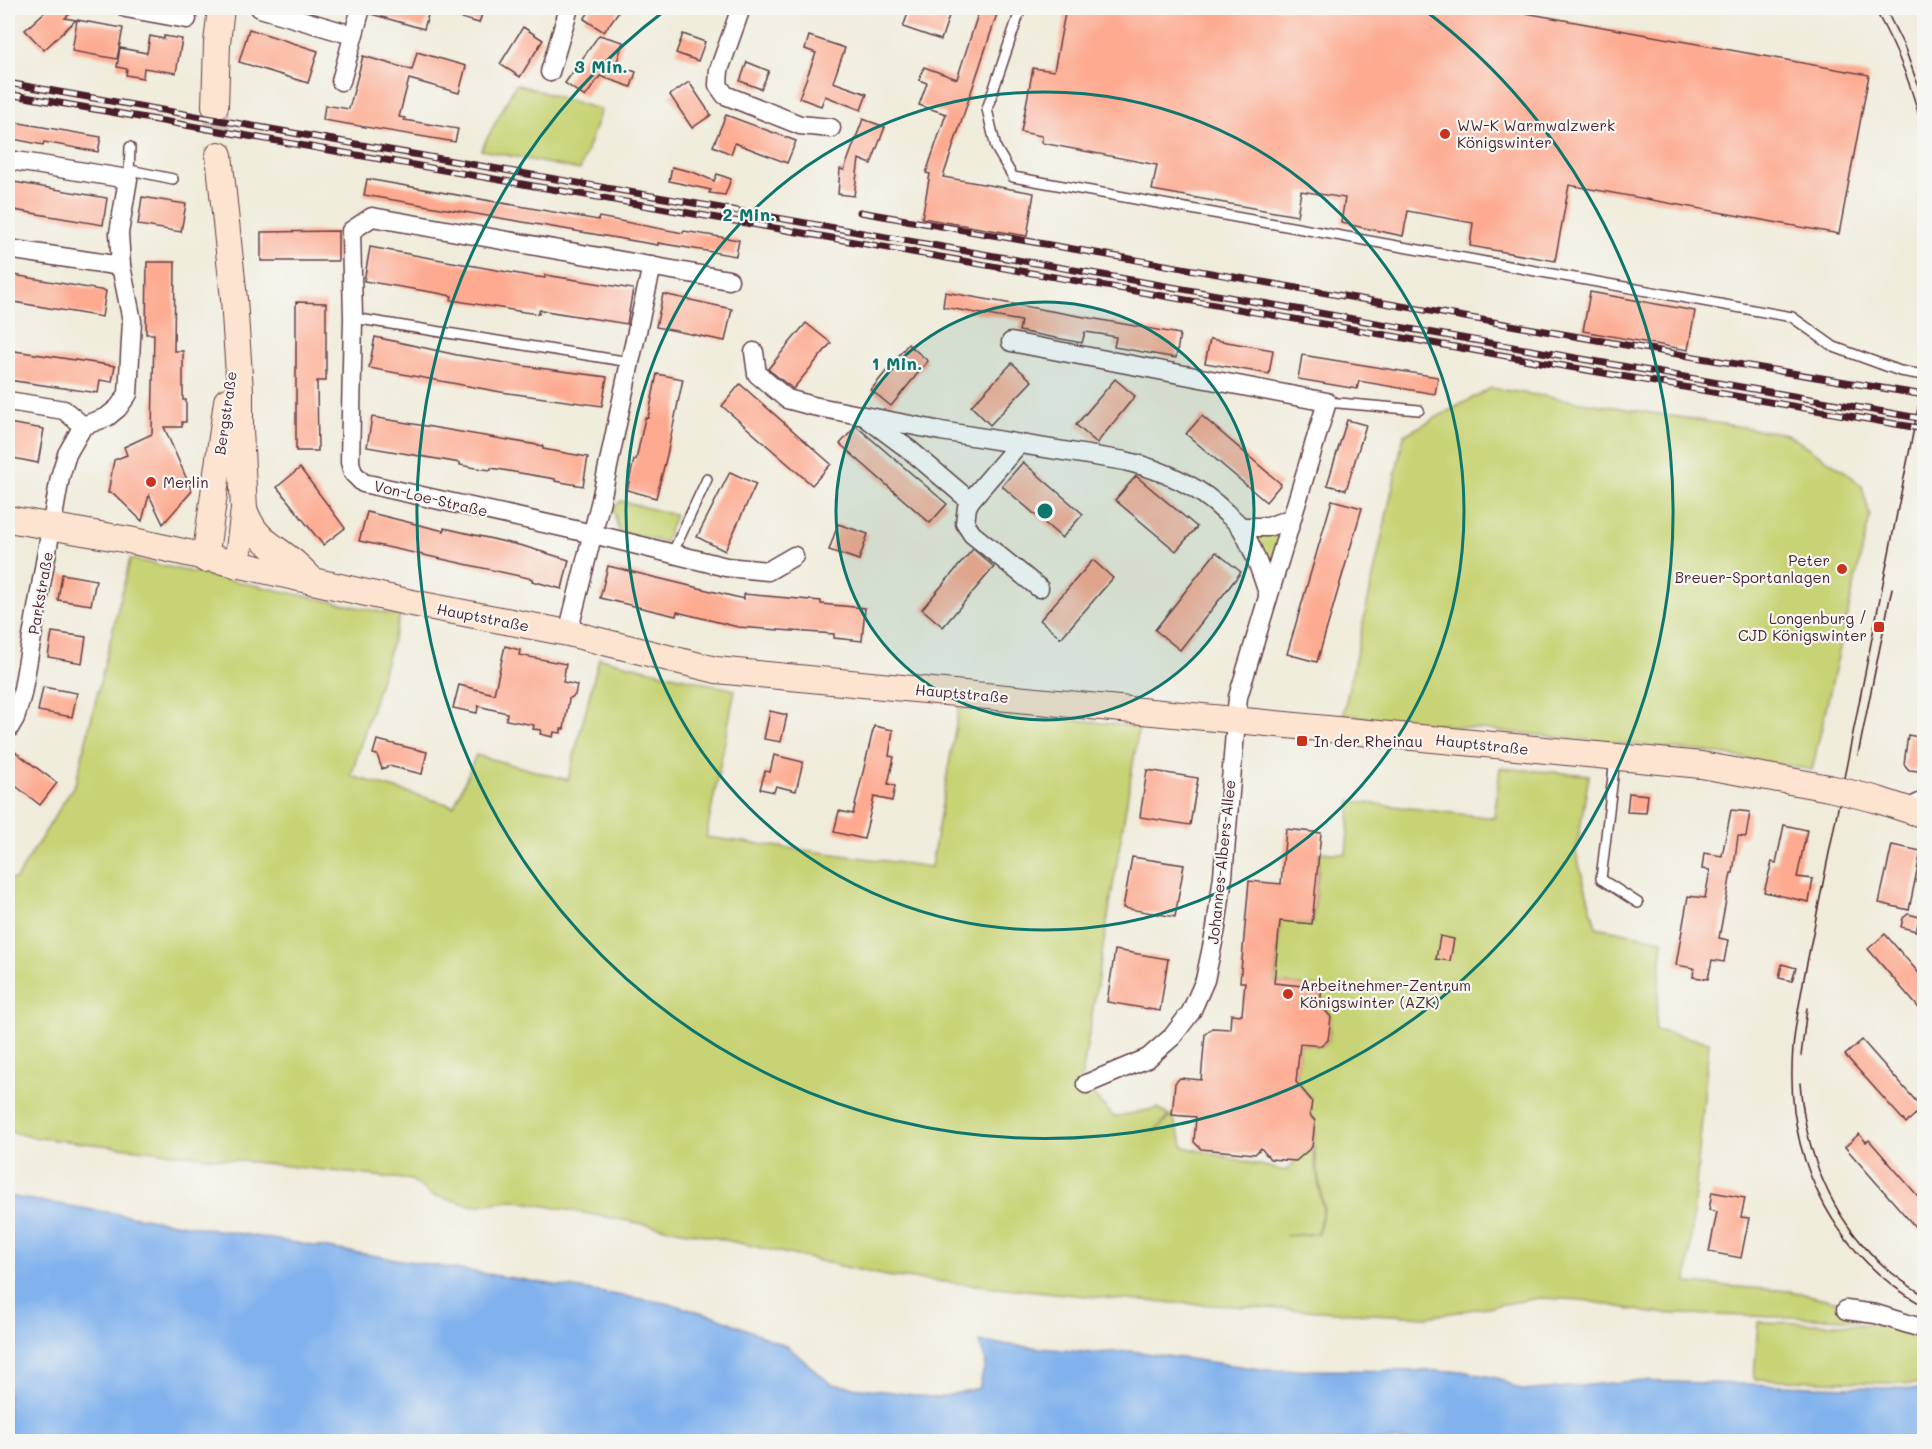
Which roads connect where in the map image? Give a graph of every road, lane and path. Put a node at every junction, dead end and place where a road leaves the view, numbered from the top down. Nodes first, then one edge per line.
1 (126, 8) edge
2 (220, 8) edge
3 (260, 8) edge
4 (361, 8) edge
5 (569, 8) edge
6 (741, 8) edge
7 (1021, 8) edge
8 (187, 19) dead end
9 (352, 35) junction
10 (550, 72) dead end
11 (341, 81) dead end
12 (215, 106) tunnel mouth
13 (831, 128) dead end
14 (130, 147) dead end
15 (219, 155) tunnel mouth
16 (15, 161) dead end
17 (129, 175) junction
18 (173, 179) dead end
19 (8, 249) edge
20 (121, 266) junction
21 (652, 266) junction
22 (729, 280) dead end
23 (353, 318) junction
24 (236, 338) junction
25 (1011, 342) dead end
26 (754, 352) dead end
27 (630, 362) junction
28 (1924, 375) edge
29 (8, 401) edge
30 (1327, 402) junction
31 (1419, 410) dead end
32 (864, 416) junction
33 (83, 426) junction
34 (1018, 445) junction
35 (707, 479) dead end
36 (970, 501) junction
37 (244, 509) junction
38 (1292, 518) junction
39 (8, 519) edge
40 (52, 525) junction
41 (1241, 527) junction
42 (593, 534) junction
43 (672, 554) junction
44 (794, 556) dead end
45 (205, 559) junction
46 (237, 565) junction
47 (314, 582) junction
48 (1039, 588) dead end
49 (1268, 593) junction
50 (568, 633) junction
51 (1235, 721) junction
52 (8, 730) edge
53 (1615, 757) junction
54 (1917, 806) edge
55 (1638, 903) dead end
56 (1086, 1084) dead end
57 (1846, 1310) dead end
58 (1924, 1329) edge

1 - 8 street
2 - 12 main road
3 - 9 street
4 - 9 street
5 - 10 street
6 - 13 street
7 - 28 lane
9 - 11 street
14 - 17 lane
15 - 24 main road, Bergstraße
16 - 17 street
17 - 18 lane
17 - 20 street
19 - 20 street
20 - 33 street
21 - 22 street, Von-Loe-Straße
21 - 23 street, Von-Loe-Straße
21 - 27 street
23 - 27 lane
23 - 42 street, Von-Loe-Straße
24 - 37 main road, Bergstraße
24 - 45 main road, Bergstraße
25 - 30 street
26 - 32 street
27 - 42 street
29 - 33 street
30 - 31 lane
30 - 38 street
32 - 34 street
32 - 36 street
33 - 40 street, Parkstraße
34 - 36 street
34 - 41 street
35 - 43 lane
36 - 48 street
37 - 46 main road, Bergstraße
37 - 47 main road, Bergstraße
38 - 41 street
38 - 49 street
39 - 40 main road, Hauptstraße
40 - 45 main road, Hauptstraße
40 - 52 street, Parkstraße
41 - 49 street
42 - 43 street, Von-Loe-Straße
42 - 50 street
43 - 44 street, Von-Loe-Straße
45 - 46 main road, Hauptstraße
46 - 47 main road, Hauptstraße
47 - 50 main road, Hauptstraße
49 - 51 street
50 - 51 main road, Hauptstraße
51 - 53 main road, Hauptstraße
51 - 56 street, Johannes-Albers-Allee
53 - 54 main road, Hauptstraße, bridge
53 - 55 lane
57 - 58 street

